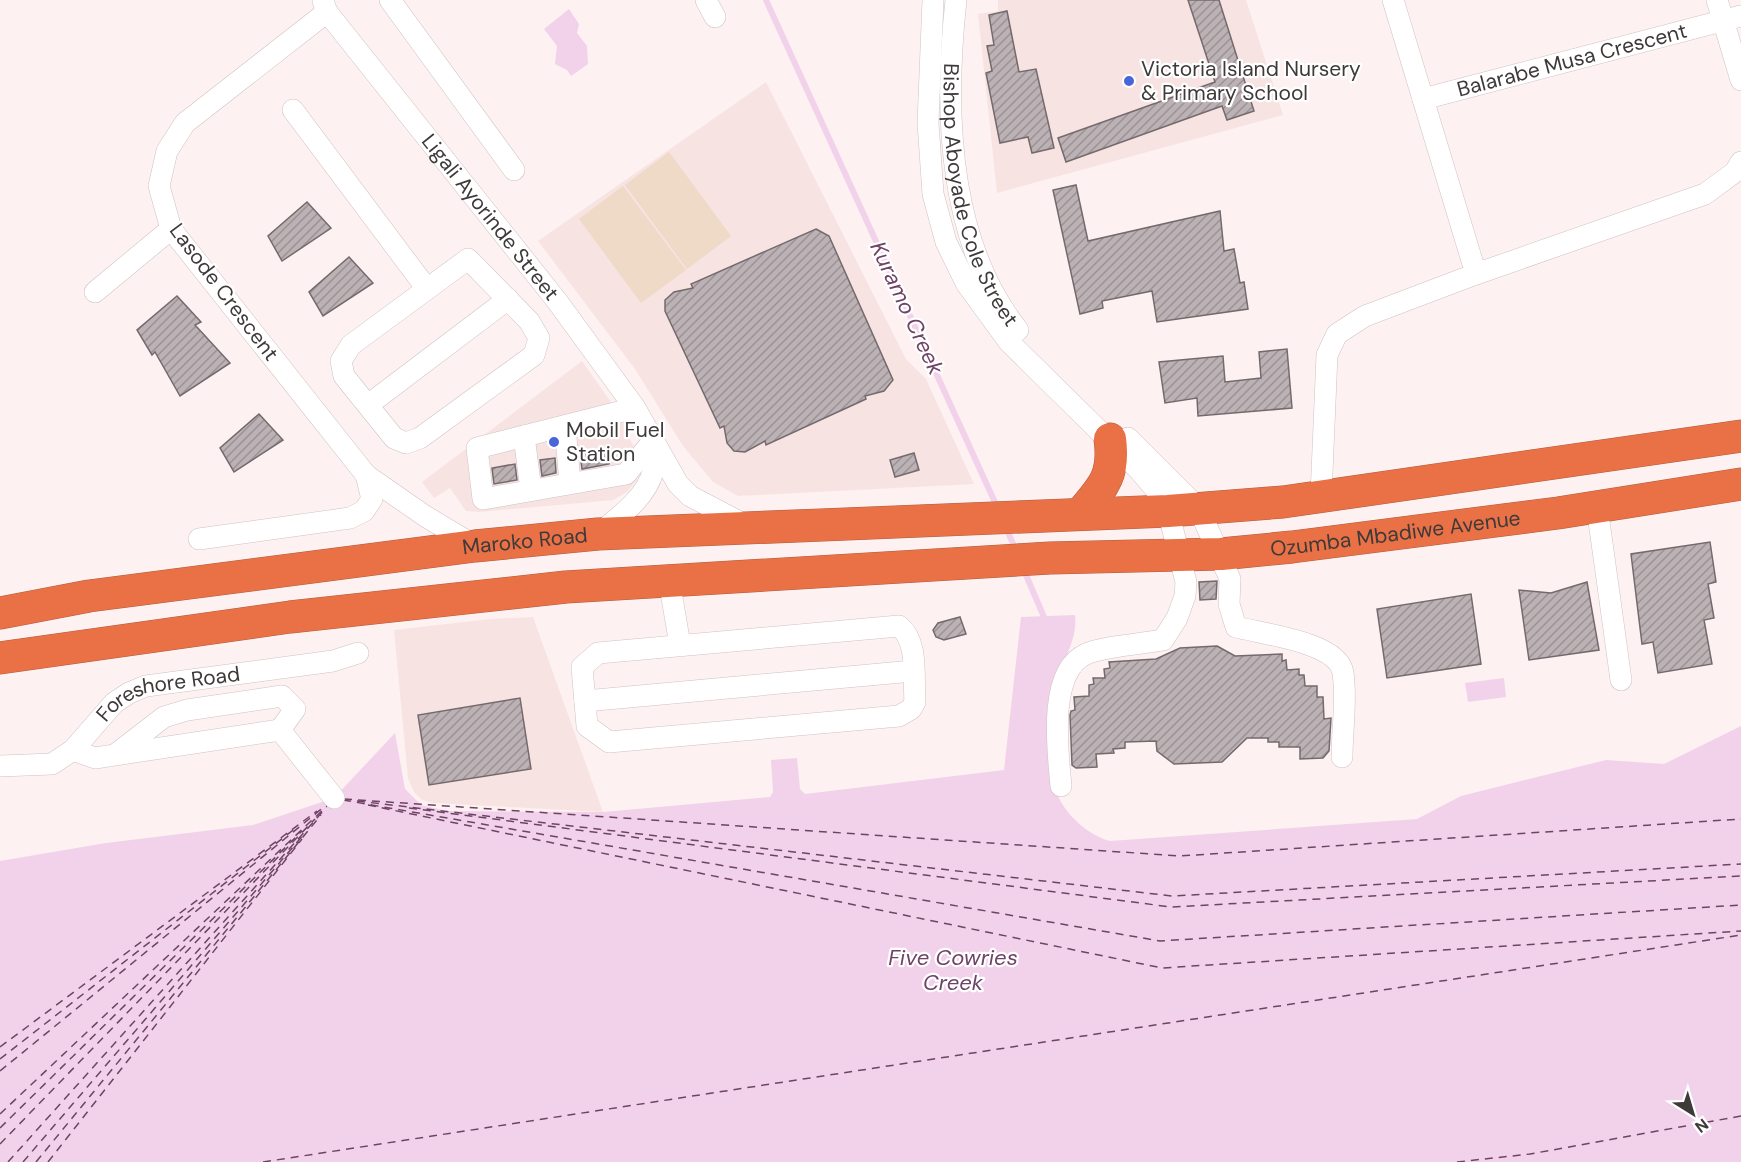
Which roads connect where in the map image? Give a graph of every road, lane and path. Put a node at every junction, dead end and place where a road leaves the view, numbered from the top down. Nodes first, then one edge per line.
1 (390, 0) edge
2 (933, 0) edge
3 (956, 0) edge
4 (1393, 0) edge
5 (1717, 0) edge
6 (325, 6) edge
7 (1732, 18) edge
8 (1741, 80) edge
9 (1423, 99) junction
10 (293, 110) dead end
11 (1741, 162) edge
12 (514, 170) dead end
13 (171, 229) junction
14 (1476, 274) junction
15 (427, 289) junction
16 (95, 292) dead end
17 (508, 298) junction
18 (556, 301) junction
19 (529, 321) junction
20 (368, 405) junction
21 (634, 408) junction
22 (564, 426) junction
23 (524, 436) junction
24 (1741, 436) edge
25 (1110, 439) junction
26 (652, 442) junction
27 (366, 475) junction
28 (570, 483) junction
29 (1741, 484) edge
30 (531, 490) junction
31 (1321, 496) junction
32 (1597, 507) junction
33 (1184, 510) junction
34 (1066, 514) junction
35 (748, 526) junction
36 (598, 534) junction
37 (199, 539) dead end
38 (476, 546) junction
39 (1221, 554) junction
40 (1181, 556) junction
41 (669, 580) junction
42 (0, 589) edge
43 (89, 596) junction
44 (0, 613) edge
45 (680, 645) junction
46 (358, 653) dead end
47 (0, 658) edge
48 (913, 671) junction
49 (1620, 680) dead end
50 (585, 701) junction
51 (280, 730) junction
52 (73, 750) junction
53 (115, 755) junction
54 (1342, 757) dead end
55 (0, 766) edge
56 (1061, 786) dead end
57 (334, 798) dead end

1 - 12 street
2 - 25 street, Bishop Aboyade Cole Street
3 - 33 street, Bishop Aboyade Cole Street
4 - 9 street
5 - 7 street
6 - 13 street, Lasode Crescent
6 - 18 street, Ligali Ayorinde Street
7 - 8 street
7 - 9 street, Balarabe Musa Crescent
9 - 14 street
10 - 15 street
11 - 14 street
13 - 16 street
13 - 27 street, Lasode Crescent
14 - 31 street
15 - 17 street
15 - 20 street
17 - 19 street
17 - 20 street
18 - 19 street
18 - 21 street, Ligali Ayorinde Street
19 - 20 street
21 - 22 street
21 - 26 street, Ligali Ayorinde Street
22 - 23 street
22 - 28 street
23 - 30 street
23 - 30 street
24 - 31 highway
25 - 33 street, Bishop Aboyade Cole Street
25 - 34 highway
26 - 28 street
26 - 35 street, Ligali Ayorinde Street
26 - 36 street, Ligali Ayorinde Street
27 - 37 street
27 - 38 street, Lasode Crescent
28 - 30 street
29 - 32 highway, Ozumba Mbadiwe Avenue
31 - 33 highway
32 - 39 highway, Ozumba Mbadiwe Avenue
32 - 49 street
33 - 34 highway
33 - 39 street, Bishop Aboyade Cole Street
33 - 40 street, Bishop Aboyade Cole Street
34 - 35 highway, Maroko Road
35 - 36 highway, Maroko Road
36 - 38 highway, Maroko Road
38 - 43 highway, Maroko Road
39 - 40 highway, Ozumba Mbadiwe Avenue
39 - 54 street, Bishop Aboyade Cole Street
40 - 41 highway, Ozumba Mbadiwe Avenue
40 - 56 street, Bishop Aboyade Cole Street
41 - 45 street
41 - 47 highway
42 - 43 highway
43 - 44 highway, Maroko Road
45 - 48 street
45 - 50 street
46 - 52 street, Foreshore Road
48 - 50 street
48 - 50 street
51 - 53 street
51 - 53 street
51 - 57 street
52 - 53 street
52 - 55 street, Foreshore Road

